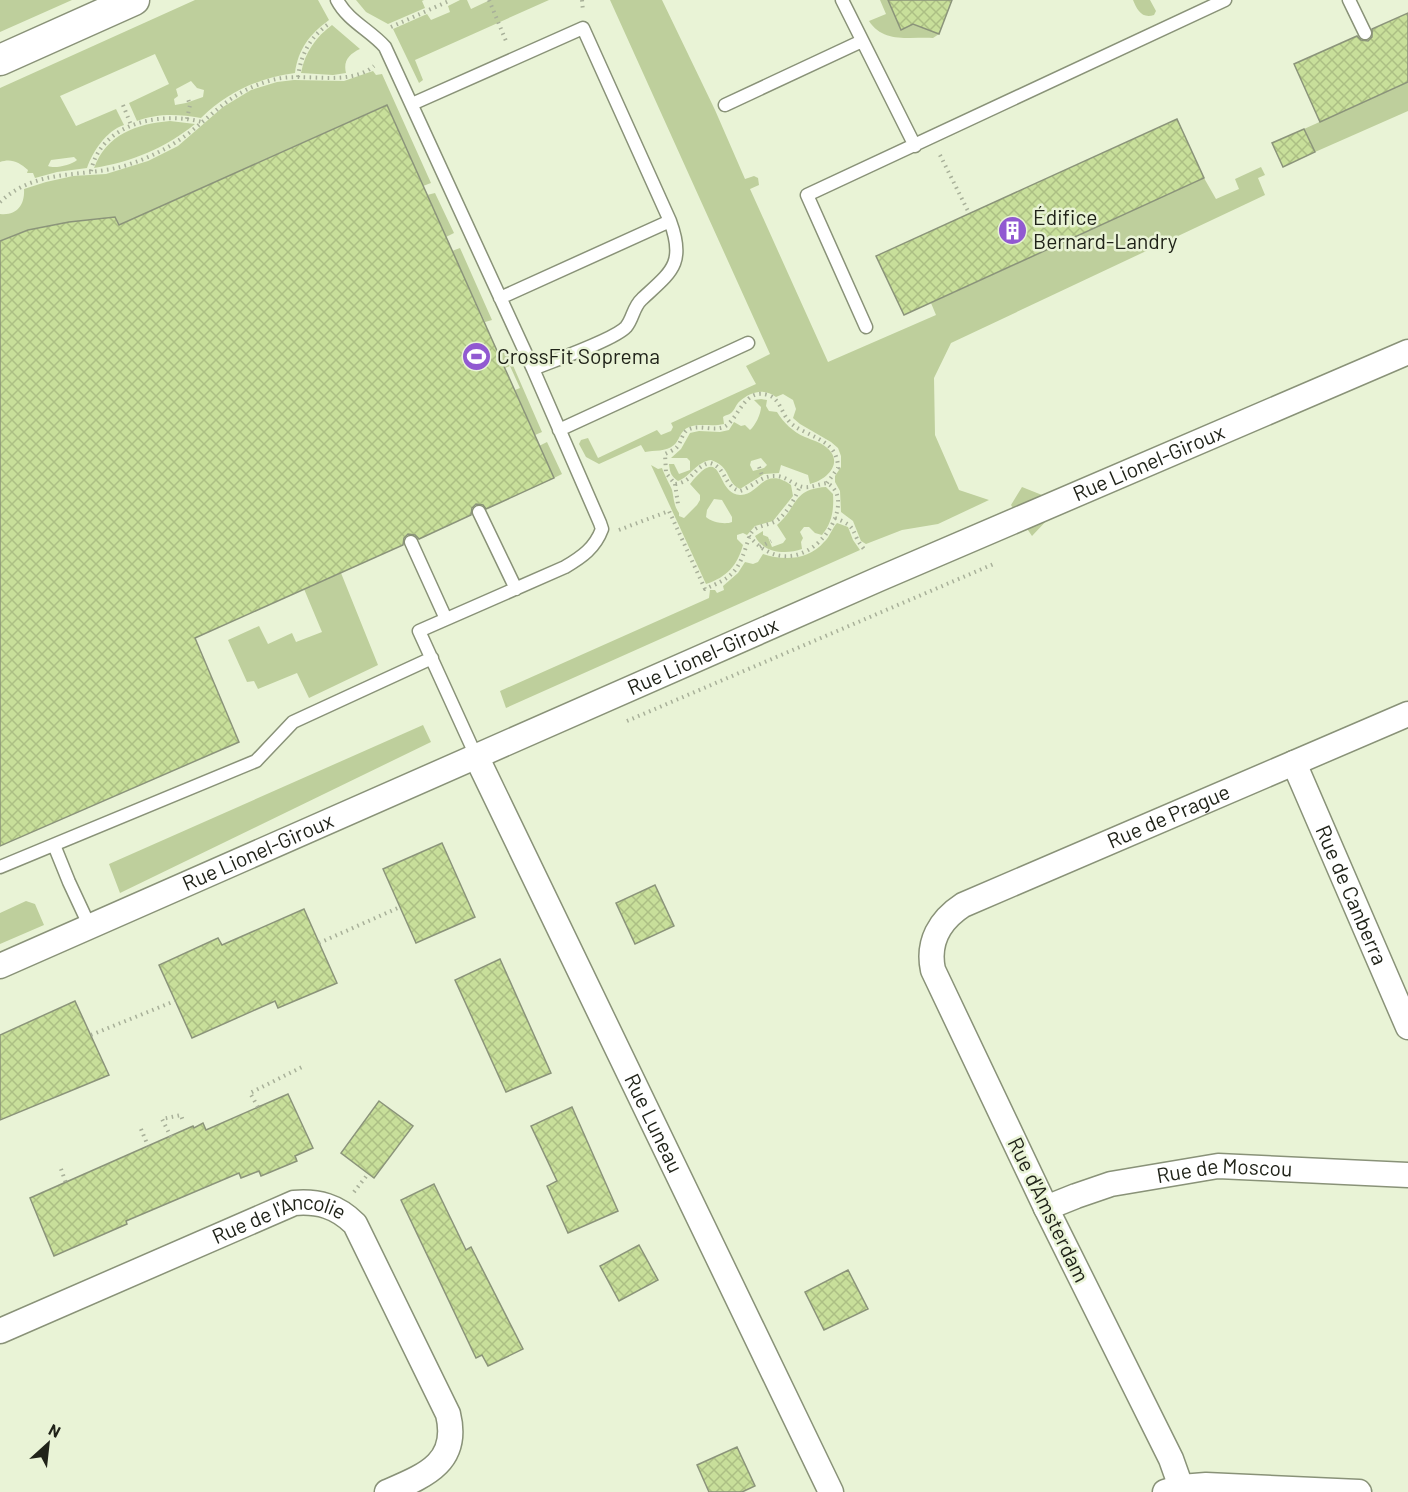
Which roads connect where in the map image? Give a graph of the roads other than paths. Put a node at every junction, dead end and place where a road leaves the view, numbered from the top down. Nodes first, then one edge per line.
1 (134, 0) edge
2 (337, 0) edge
3 (842, 0) edge
4 (1225, 0) edge
5 (1349, 0) edge
6 (1365, 33) dead end
7 (861, 42) junction
8 (0, 60) edge
9 (412, 104) junction
10 (725, 105) dead end
11 (915, 146) junction
12 (670, 221) junction
13 (500, 298) junction
14 (866, 327) dead end
15 (748, 343) dead end
16 (1408, 352) edge
17 (533, 369) junction
18 (559, 430) junction
19 (479, 512) dead end
20 (411, 542) dead end
21 (516, 589) junction
22 (446, 619) junction
23 (432, 658) junction
24 (1408, 714) edge
25 (476, 756) junction
26 (1294, 763) junction
27 (54, 845) junction
28 (0, 867) edge
29 (90, 927) junction
30 (937, 930) joint
31 (0, 966) edge
32 (1408, 1028) edge
33 (1408, 1175) edge
34 (1046, 1208) junction
35 (0, 1331) edge
36 (1173, 1489) edge
37 (387, 1492) edge
38 (831, 1492) edge
39 (1359, 1492) edge

1 - 8 street
2 - 9 lane
3 - 7 lane
4 - 11 lane
5 - 6 lane
7 - 10 lane
7 - 11 lane
9 - 12 lane
9 - 13 lane
11 - 14 lane
12 - 13 lane
12 - 17 lane
13 - 17 lane
15 - 18 lane
16 - 25 street, Rue Lionel-Giroux
17 - 18 lane
18 - 21 lane
19 - 21 lane
20 - 22 lane
21 - 22 lane
22 - 23 lane
23 - 25 lane
23 - 27 lane
24 - 26 street, Rue de Prague
25 - 29 street, Rue Lionel-Giroux
25 - 38 street, Rue Luneau
26 - 30 street, Rue de Prague
26 - 32 street, Rue de Canberra
27 - 28 lane
27 - 29 lane
29 - 31 street, Rue Lionel-Giroux
30 - 34 street, Rue d'Amsterdam
33 - 34 street, Rue de Moscou
34 - 36 street, Rue d'Amsterdam
35 - 37 street, Rue de l'Ancolie
36 - 39 street

